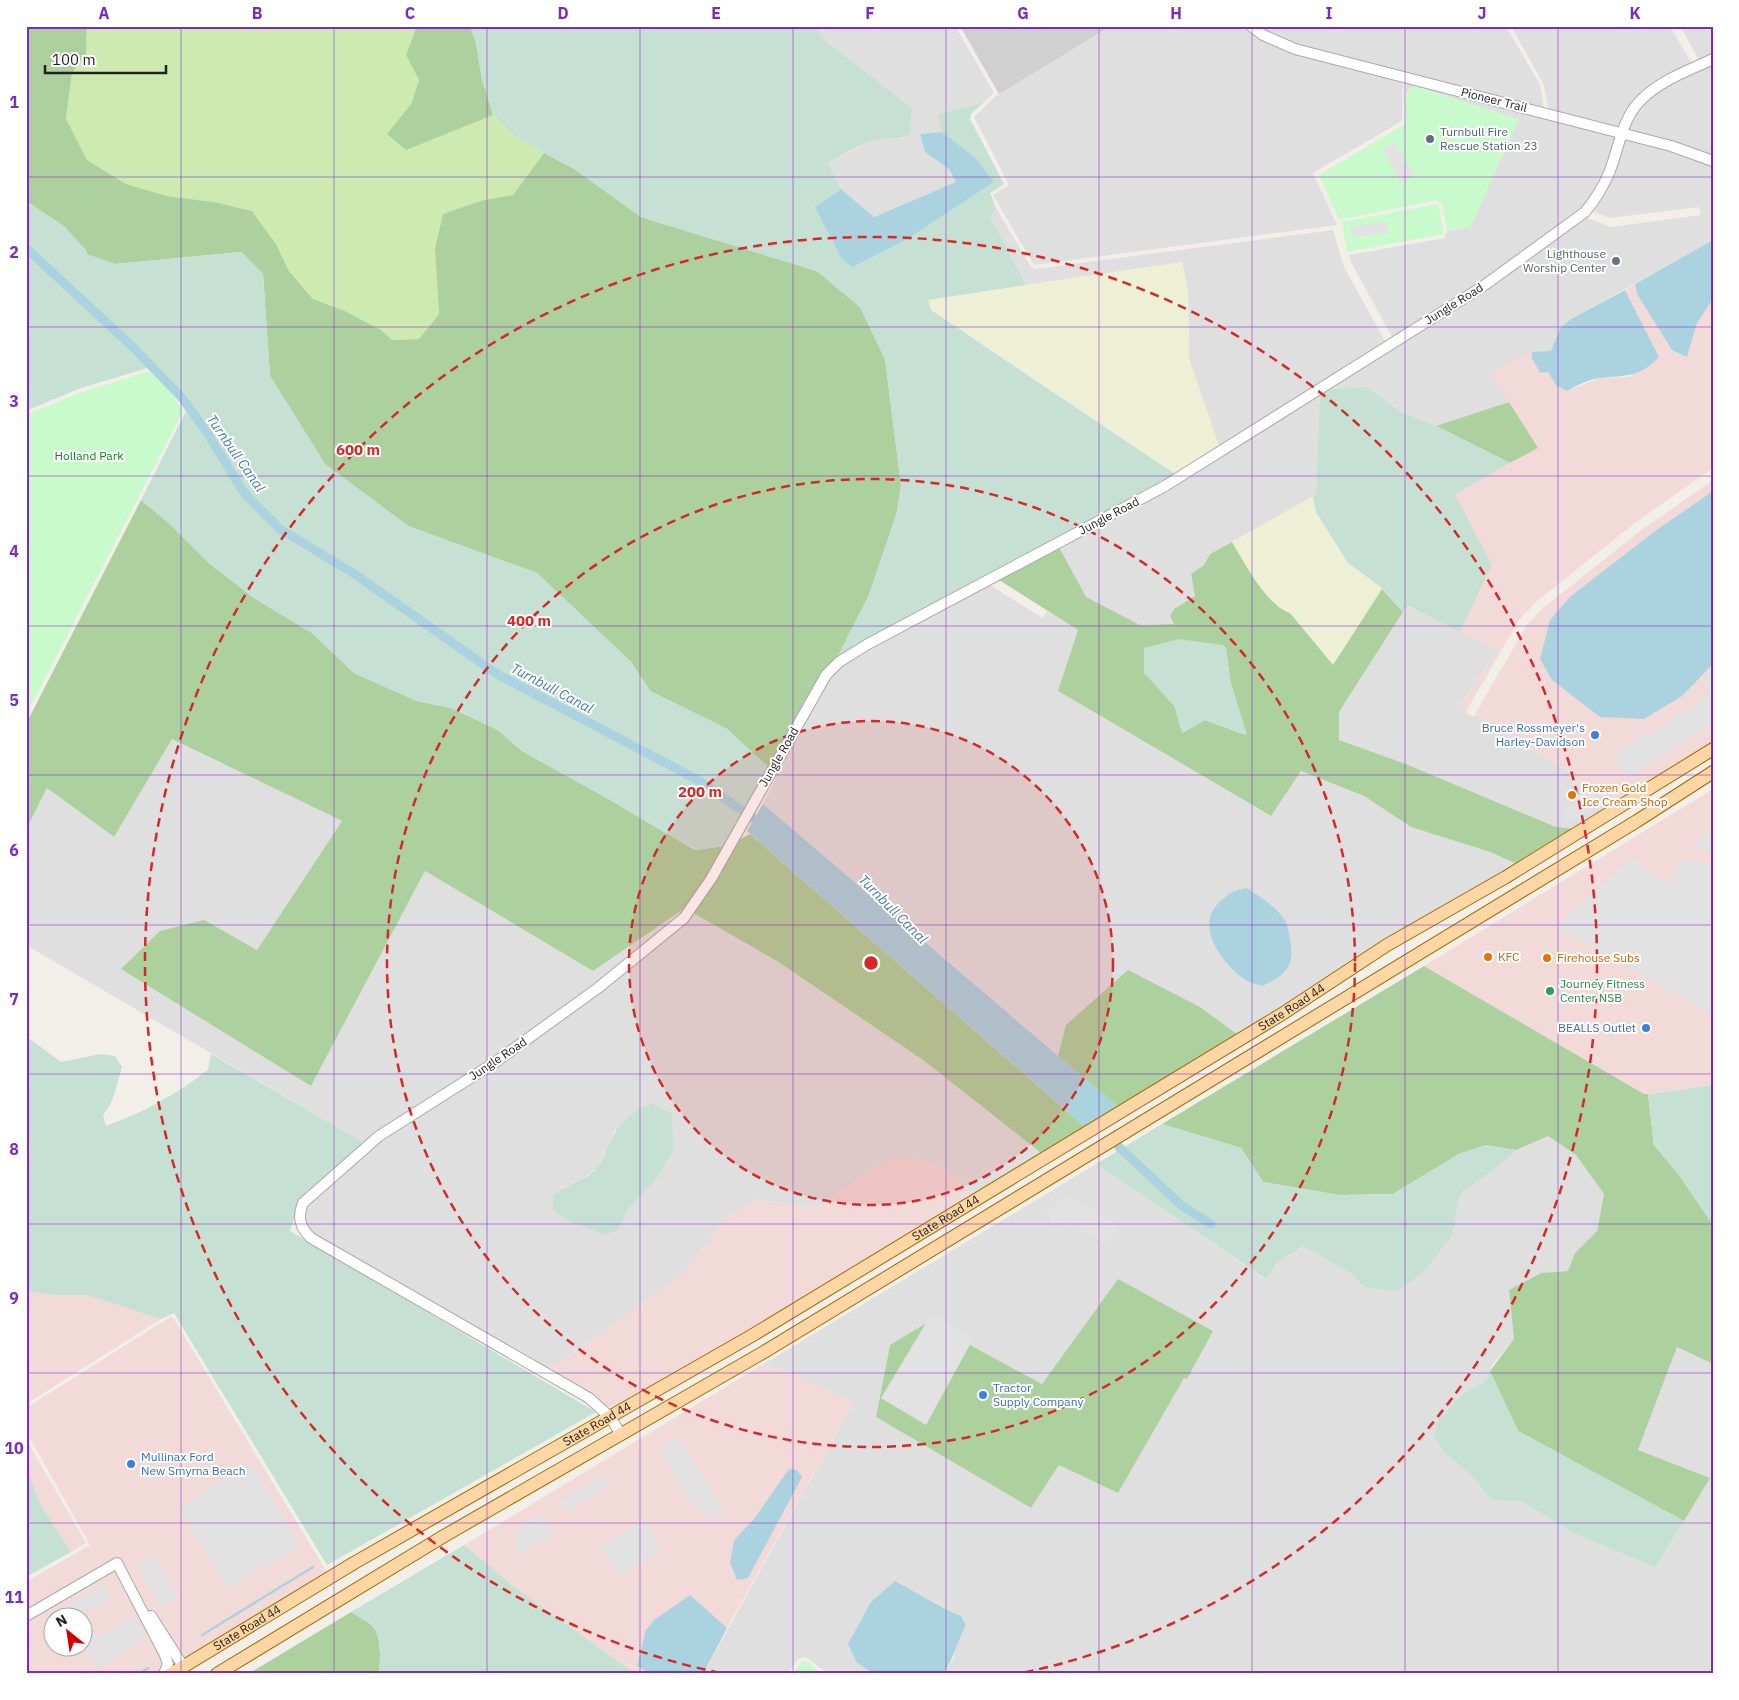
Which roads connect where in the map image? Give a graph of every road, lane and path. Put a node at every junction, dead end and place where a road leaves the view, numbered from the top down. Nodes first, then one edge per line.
1 (1251, 26) edge
2 (1713, 59) edge
3 (1623, 133) junction
4 (1713, 161) edge
5 (1713, 749) edge
6 (1713, 772) edge
7 (1282, 1014) junction
8 (1294, 1030) junction
9 (611, 1418) junction
10 (621, 1435) junction
11 (134, 1596) junction
12 (26, 1616) edge
13 (183, 1670) edge
14 (164, 1674) edge
15 (171, 1674) edge
16 (217, 1674) edge

1 - 3 street, Pioneer Trail
2 - 3 street
3 - 4 street, Pioneer Trail
3 - 9 street, Jungle Road
5 - 7 main road, State Road 44
6 - 8 main road, State Road 44
7 - 8 main road
7 - 9 main road, State Road 44
8 - 10 main road, State Road 44
9 - 10 street, Jungle Road
9 - 13 main road, State Road 44
10 - 16 main road, State Road 44
11 - 12 street
11 - 13 street
11 - 14 street
13 - 15 main road, State Road 44

